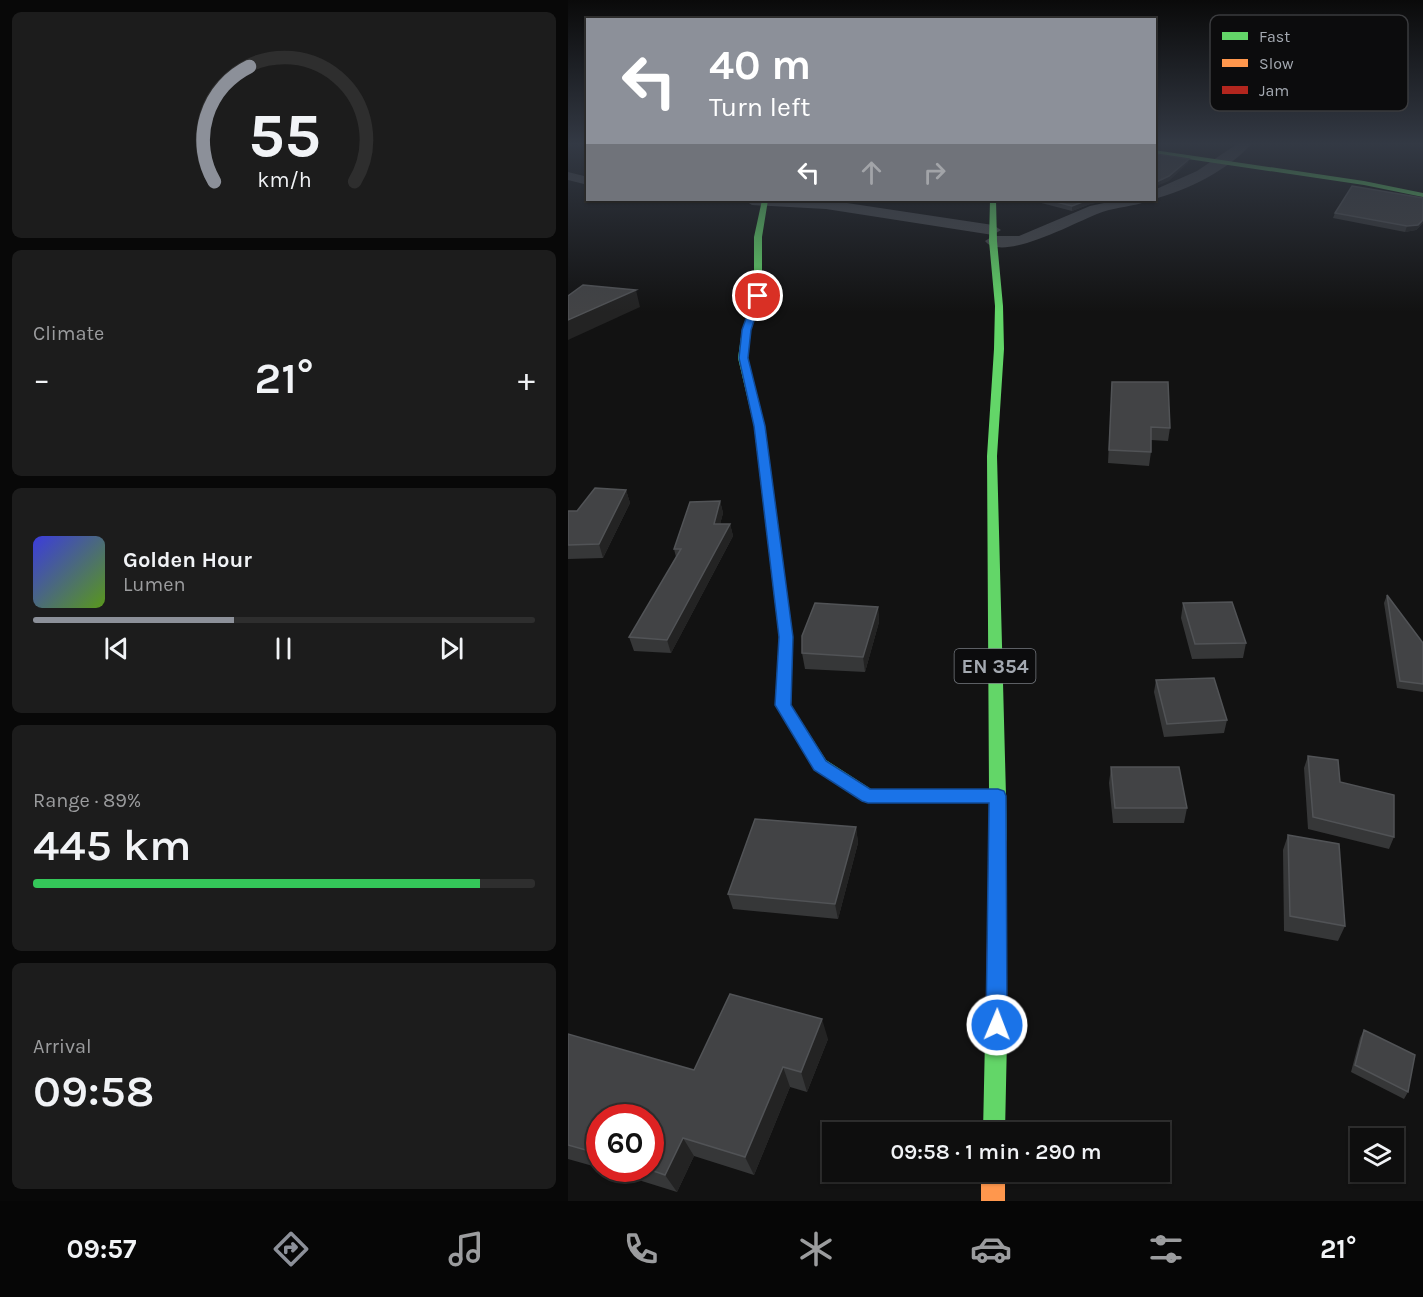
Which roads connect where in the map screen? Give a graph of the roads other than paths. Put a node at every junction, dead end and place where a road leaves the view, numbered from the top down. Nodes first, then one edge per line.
1 (760, 201) edge
2 (796, 201) edge
3 (993, 201) edge
4 (1132, 201) edge
5 (993, 235) junction
6 (998, 796) junction
7 (994, 1122) edge
8 (993, 1182) edge
9 (992, 1201) edge

1 - 6 street
2 - 5 street
3 - 5 street, EN 354
4 - 5 street
5 - 6 street, EN 354
6 - 7 street, EN 354
8 - 9 street

